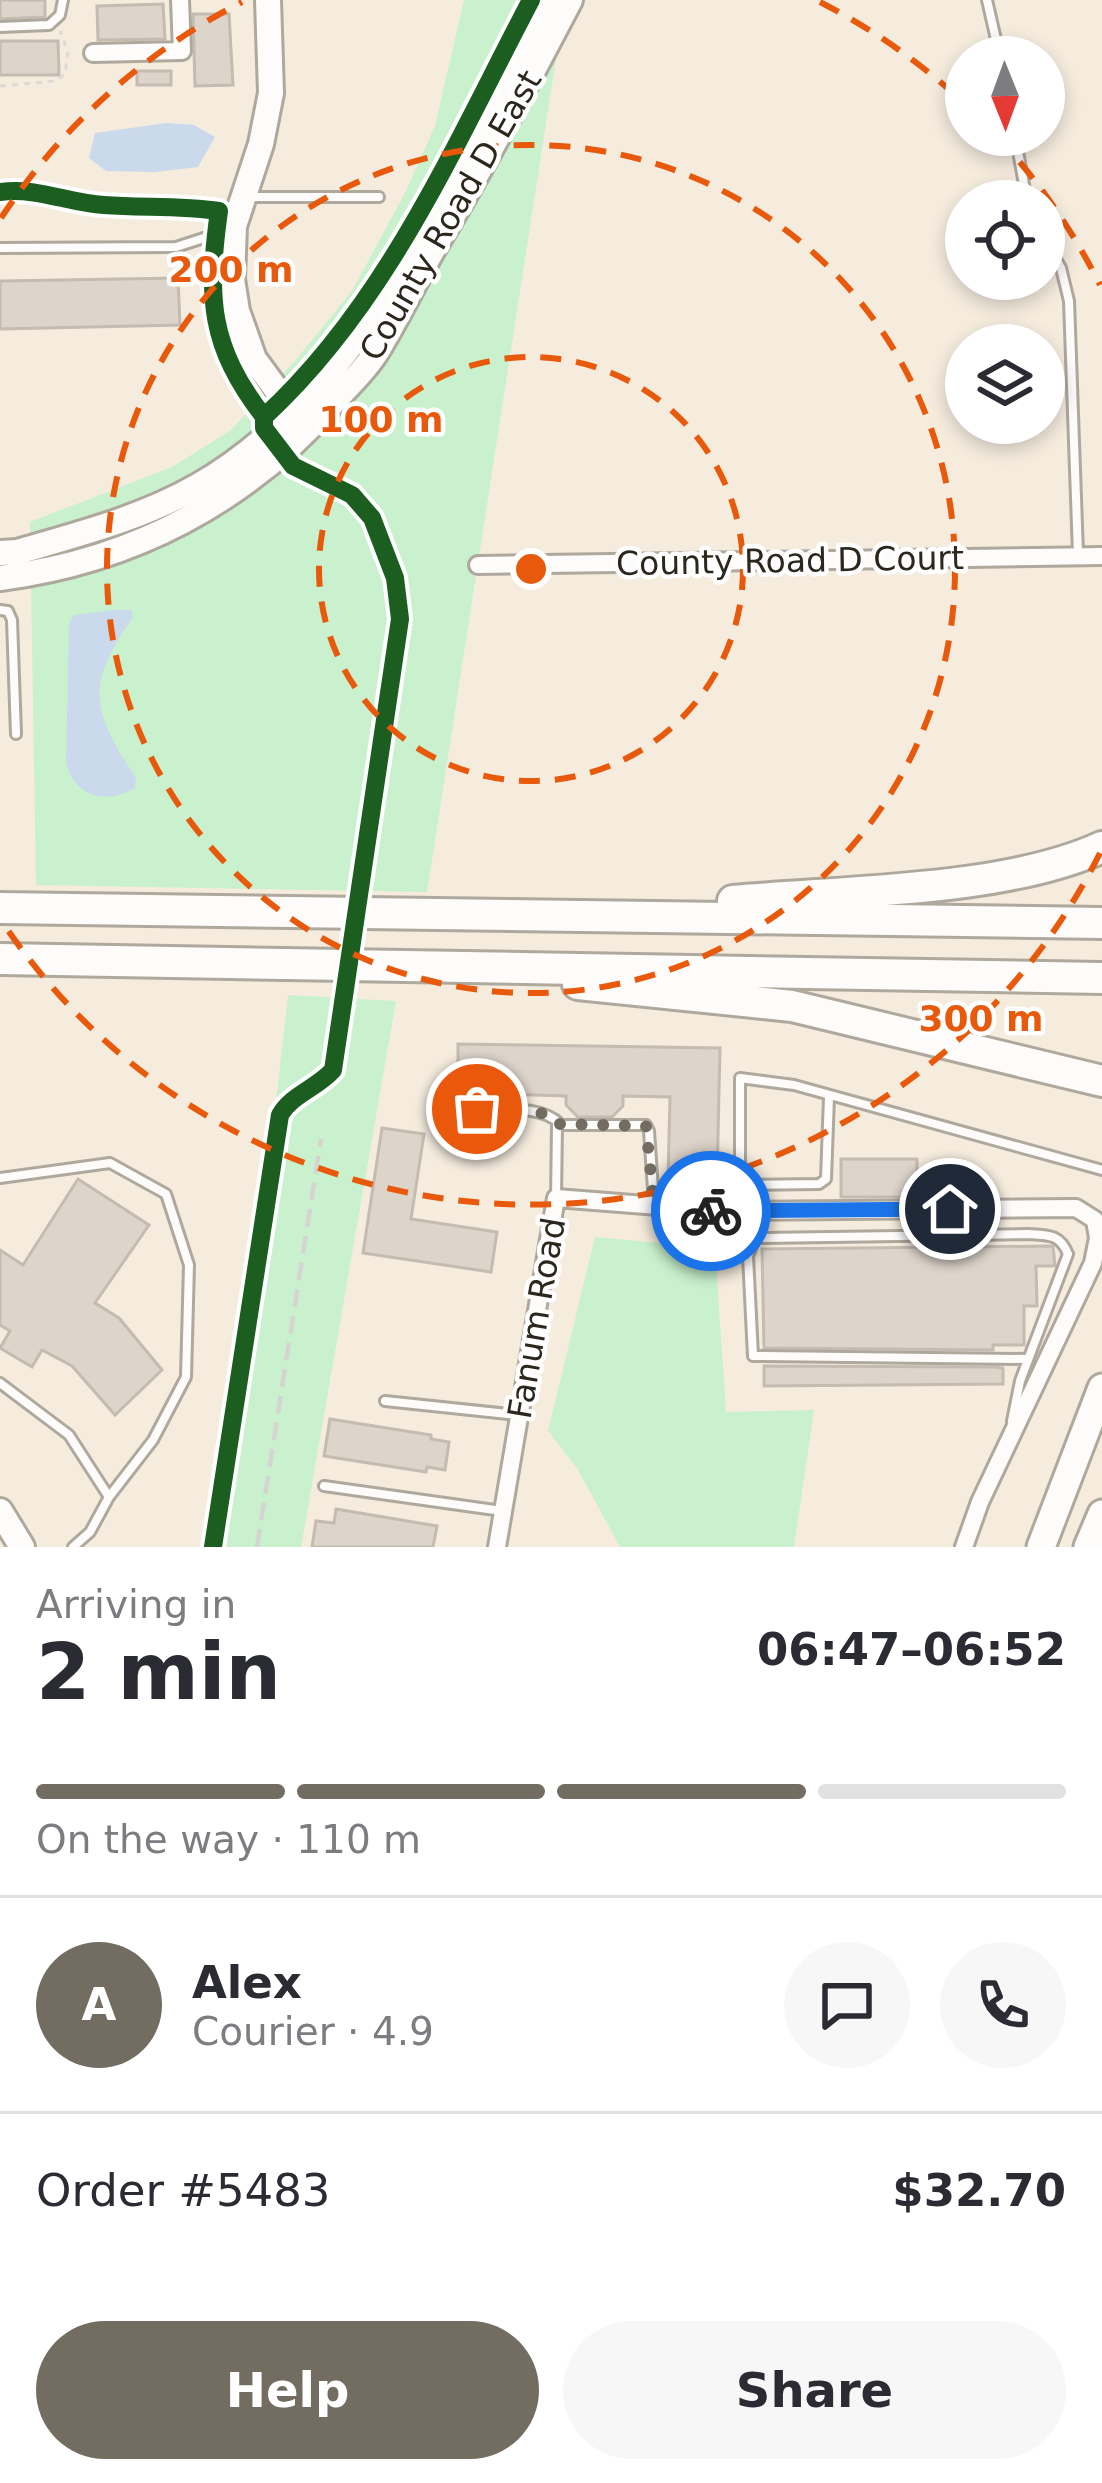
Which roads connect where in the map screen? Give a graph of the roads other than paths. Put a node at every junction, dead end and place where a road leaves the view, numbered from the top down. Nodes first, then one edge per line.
1 (63, 0) edge
2 (180, 0) edge
3 (268, 0) edge
4 (548, 0) edge
5 (570, 0) edge
6 (987, 0) edge
7 (0, 27) edge
8 (995, 36) edge
9 (93, 53) dead end
10 (242, 197) junction
11 (379, 197) dead end
12 (234, 235) junction
13 (0, 248) edge
14 (1065, 286) edge
15 (300, 422) junction
16 (0, 553) edge
17 (1078, 556) junction
18 (1102, 556) edge
19 (478, 565) dead end
20 (0, 578) edge
21 (0, 610) edge
22 (16, 734) dead end
23 (1102, 847) edge
24 (0, 908) edge
25 (578, 916) junction
26 (1102, 923) edge
27 (0, 959) edge
28 (393, 963) junction
29 (1102, 978) edge
30 (1102, 1081) edge
31 (829, 1097) junction
32 (477, 1109) dead end
33 (560, 1124) junction
34 (1102, 1170) edge
35 (0, 1178) edge
36 (739, 1185) junction
37 (556, 1198) junction
38 (654, 1206) junction
39 (740, 1211) junction
40 (1028, 1359) junction
41 (0, 1383) edge
42 (1102, 1388) edge
43 (386, 1401) dead end
44 (520, 1415) junction
45 (1009, 1440) junction
46 (324, 1486) dead end
47 (109, 1497) junction
48 (0, 1510) edge
49 (503, 1511) junction
50 (1102, 1514) edge
51 (22, 1547) edge
52 (73, 1547) edge
53 (497, 1547) edge
54 (964, 1547) edge
55 (1041, 1547) edge
56 (1088, 1547) edge

1 - 7 lane
2 - 9 street
3 - 10 street
4 - 15 street, County Road D East
5 - 15 street, County Road D East
6 - 8 lane
10 - 11 lane
10 - 12 street
12 - 13 lane
12 - 15 street
14 - 17 lane
15 - 16 street, County Road D East
15 - 20 street, County Road D East
17 - 18 street, County Road D Court
17 - 19 street, County Road D Court
21 - 22 lane
23 - 25 highway
24 - 25 highway
25 - 26 highway
27 - 28 highway
28 - 29 highway
28 - 30 highway
31 - 34 lane
31 - 36 lane
31 - 36 lane
32 - 33 lane
33 - 37 lane
33 - 38 lane
35 - 47 lane
36 - 39 lane
37 - 38 street, Fanum Road
37 - 44 street, Fanum Road
38 - 39 street, Fanum Road
39 - 45 street, Fanum Road
40 - 40 lane
40 - 45 lane
41 - 47 lane
42 - 55 main road
43 - 44 lane
44 - 49 street, Fanum Road
45 - 54 street
46 - 49 lane
47 - 52 lane
48 - 51 street
49 - 53 street, Fanum Road
50 - 56 main road

